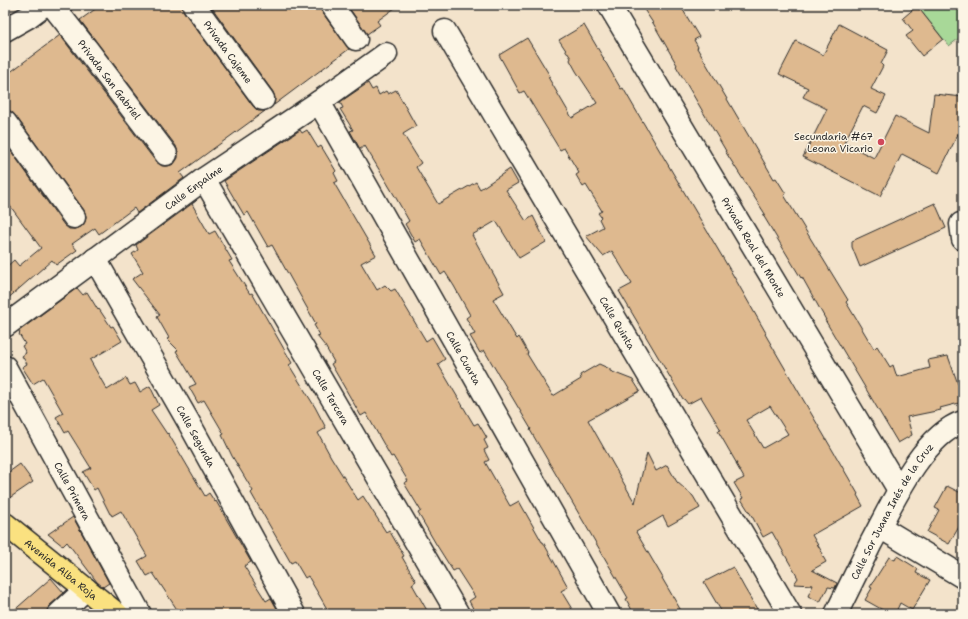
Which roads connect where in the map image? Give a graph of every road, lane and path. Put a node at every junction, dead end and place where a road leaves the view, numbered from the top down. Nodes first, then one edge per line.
1 (44, 5) edge
2 (52, 5) edge
3 (194, 5) edge
4 (332, 5) edge
5 (609, 5) edge
6 (5, 30) edge
7 (445, 31) dead end
8 (356, 39) dead end
9 (386, 54) dead end
10 (263, 99) dead end
11 (319, 102) junction
12 (5, 122) edge
13 (166, 154) dead end
14 (204, 179) junction
15 (74, 218) dead end
16 (95, 259) junction
17 (5, 326) edge
18 (5, 367) edge
19 (963, 422) edge
20 (898, 490) junction
21 (5, 524) edge
22 (880, 527) junction
23 (963, 577) edge
24 (86, 589) junction
25 (59, 614) edge
26 (118, 614) edge
27 (140, 614) edge
28 (294, 614) edge
29 (458, 614) edge
30 (609, 614) edge
31 (790, 614) edge
32 (836, 614) edge

1 - 6 street
2 - 13 street, Privada San Gabriel
3 - 10 street, Privada Cajeme
4 - 8 street
5 - 20 street, Privada Real del Monte
7 - 31 street, Calle Quinta
9 - 11 street, Calle Enpalme
11 - 14 street, Calle Enpalme
11 - 30 street, Calle Cuarta
12 - 15 street
14 - 16 street, Calle Enpalme
14 - 29 street, Calle Tercera
16 - 17 street, Calle Enpalme
16 - 28 street, Calle Segunda
18 - 27 street, Calle Primera
19 - 20 street, Calle Sor Juana Inés de la Cruz
20 - 22 street, Calle Sor Juana Inés de la Cruz
21 - 24 main road, Avenida Alba Roja
22 - 23 street
22 - 32 street, Calle Sor Juana Inés de la Cruz
24 - 25 street
24 - 26 main road, Avenida Alba Roja

